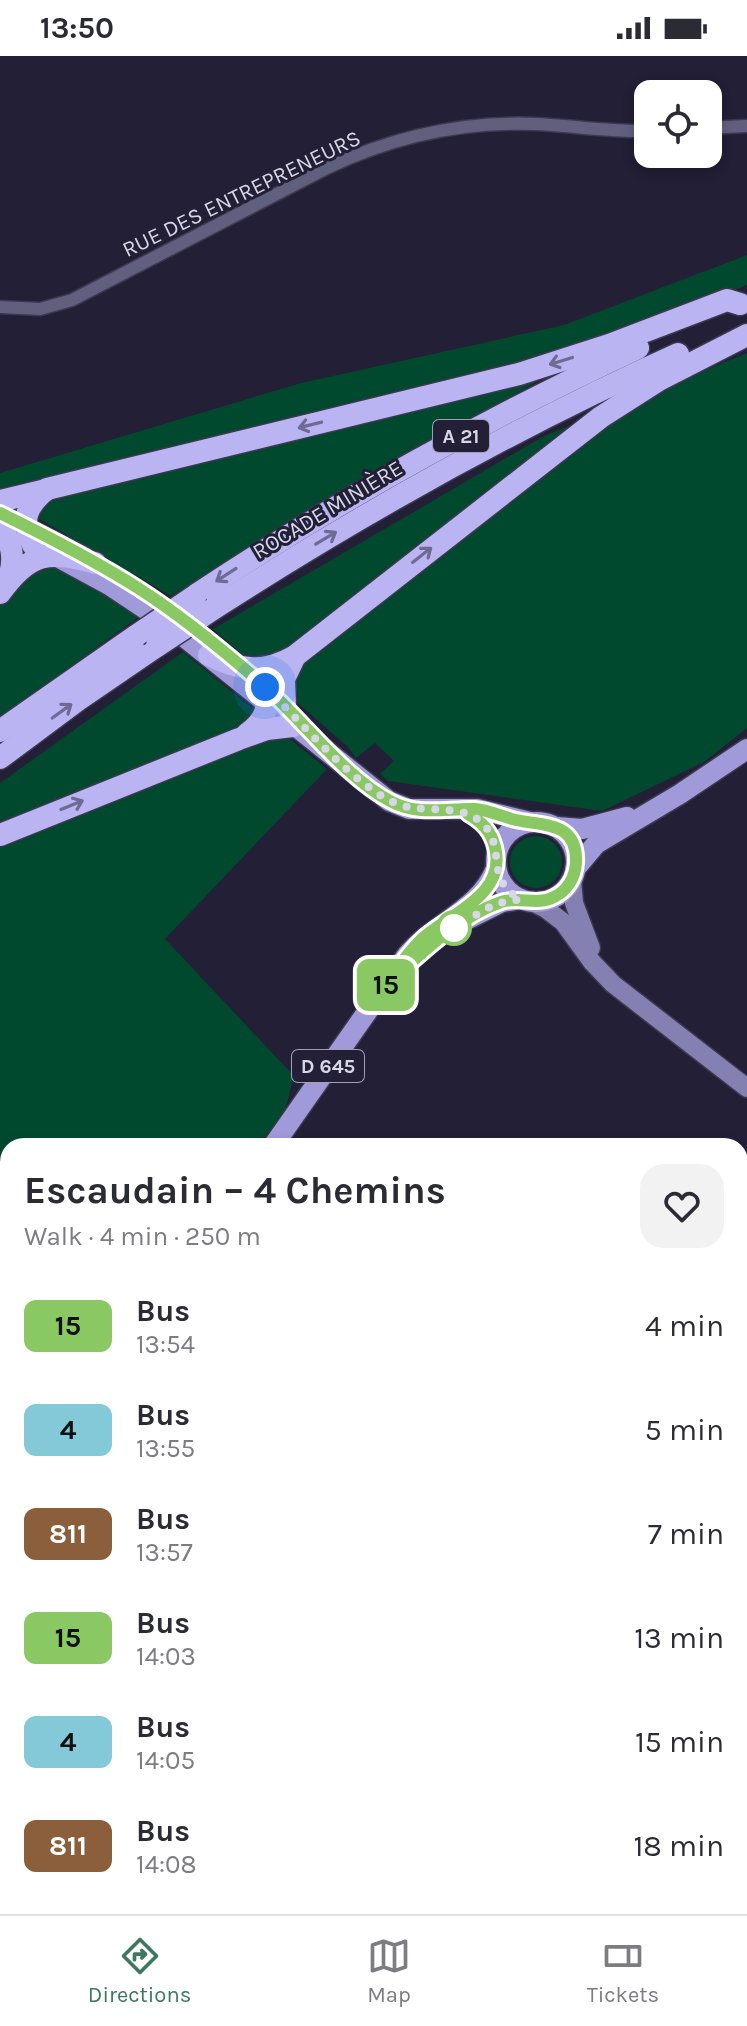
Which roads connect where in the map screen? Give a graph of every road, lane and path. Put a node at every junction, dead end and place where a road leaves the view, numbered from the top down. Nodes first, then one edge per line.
1 (746, 126) edge
2 (722, 127) edge
3 (634, 130) edge
4 (0, 307) edge
5 (745, 309) edge
6 (747, 335) edge
7 (47, 489) junction
8 (0, 501) edge
9 (1, 523) edge
10 (37, 542) junction
11 (95, 563) junction
12 (4, 588) edge
13 (204, 602) junction
14 (209, 655) junction
15 (295, 656) junction
16 (245, 670) junction
17 (278, 706) junction
18 (0, 731) edge
19 (747, 749) edge
20 (0, 758) edge
21 (460, 811) junction
22 (651, 811) junction
23 (530, 822) junction
24 (557, 827) junction
25 (0, 835) edge
26 (497, 861) junction
27 (574, 874) junction
28 (525, 900) junction
29 (601, 972) junction
30 (384, 987) junction
31 (747, 1088) edge
32 (279, 1138) edge

1 - 2 street
3 - 4 street, RUE DES ENTREPRENEURS
5 -> 7 highway
5 - 13 highway, ROCADE MINIÈRE / A 21
15 -> 6 highway
7 - 8 highway
7 - 10 highway
9 - 10 street
9 - 12 highway
10 - 11 highway
10 - 11 street
10 - 12 highway
10 - 14 main road
11 - 16 main road
13 - 18 highway, ROCADE MINIÈRE / A 21, bridge
20 -> 13 highway, ROCADE MINIÈRE / A 21, bridge
14 - 16 highway
14 - 17 main road
15 - 16 highway
15 - 17 highway
16 - 17 main road
17 - 21 main road
25 -> 17 highway
19 - 22 main road
21 - 23 main road
21 - 26 main road
22 - 24 main road
22 - 27 main road
23 - 24 main road
23 - 26 main road
24 - 27 main road
26 - 28 main road
26 - 30 main road, D 645
27 - 28 main road
27 - 29 street
28 - 29 street
28 - 30 main road, D 645
29 - 31 street
30 - 32 main road, D 645

